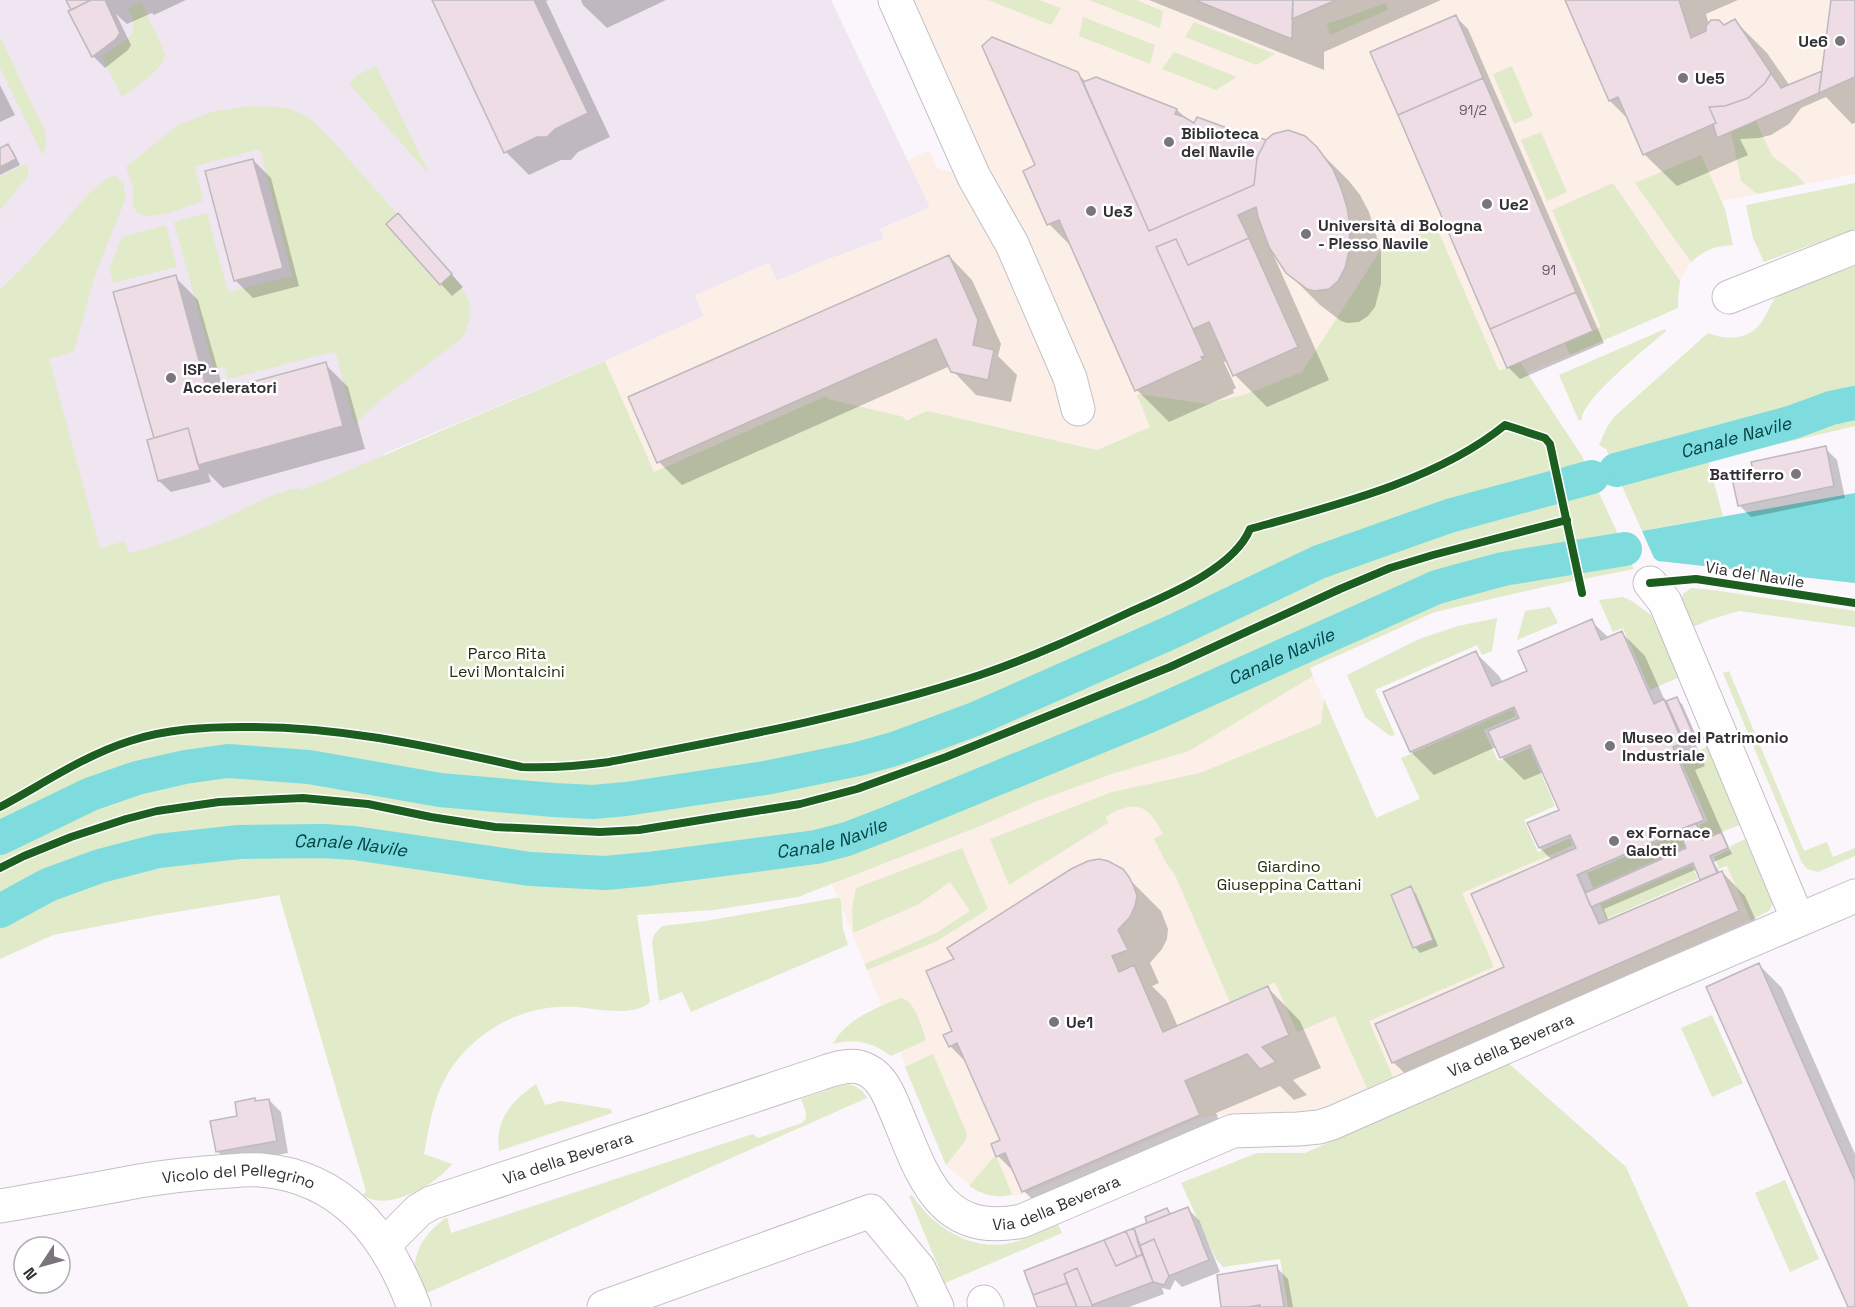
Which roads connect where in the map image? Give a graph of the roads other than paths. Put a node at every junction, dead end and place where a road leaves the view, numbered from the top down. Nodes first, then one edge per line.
1 (895, 0) edge
2 (1855, 247) edge
3 (1729, 297) dead end
4 (1078, 409) dead end
5 (1650, 583) dead end
6 (1855, 896) edge
7 (1798, 920) junction
8 (0, 1206) edge
9 (385, 1244) junction
10 (414, 1307) edge
11 (603, 1307) edge
12 (937, 1307) edge

1 - 4 street
2 - 3 street
5 - 7 street
6 - 7 street, Via della Beverara
7 - 9 street, Via della Beverara
8 - 9 street, Vicolo del Pellegrino
9 - 10 street, Vicolo del Pellegrino
11 - 12 street

